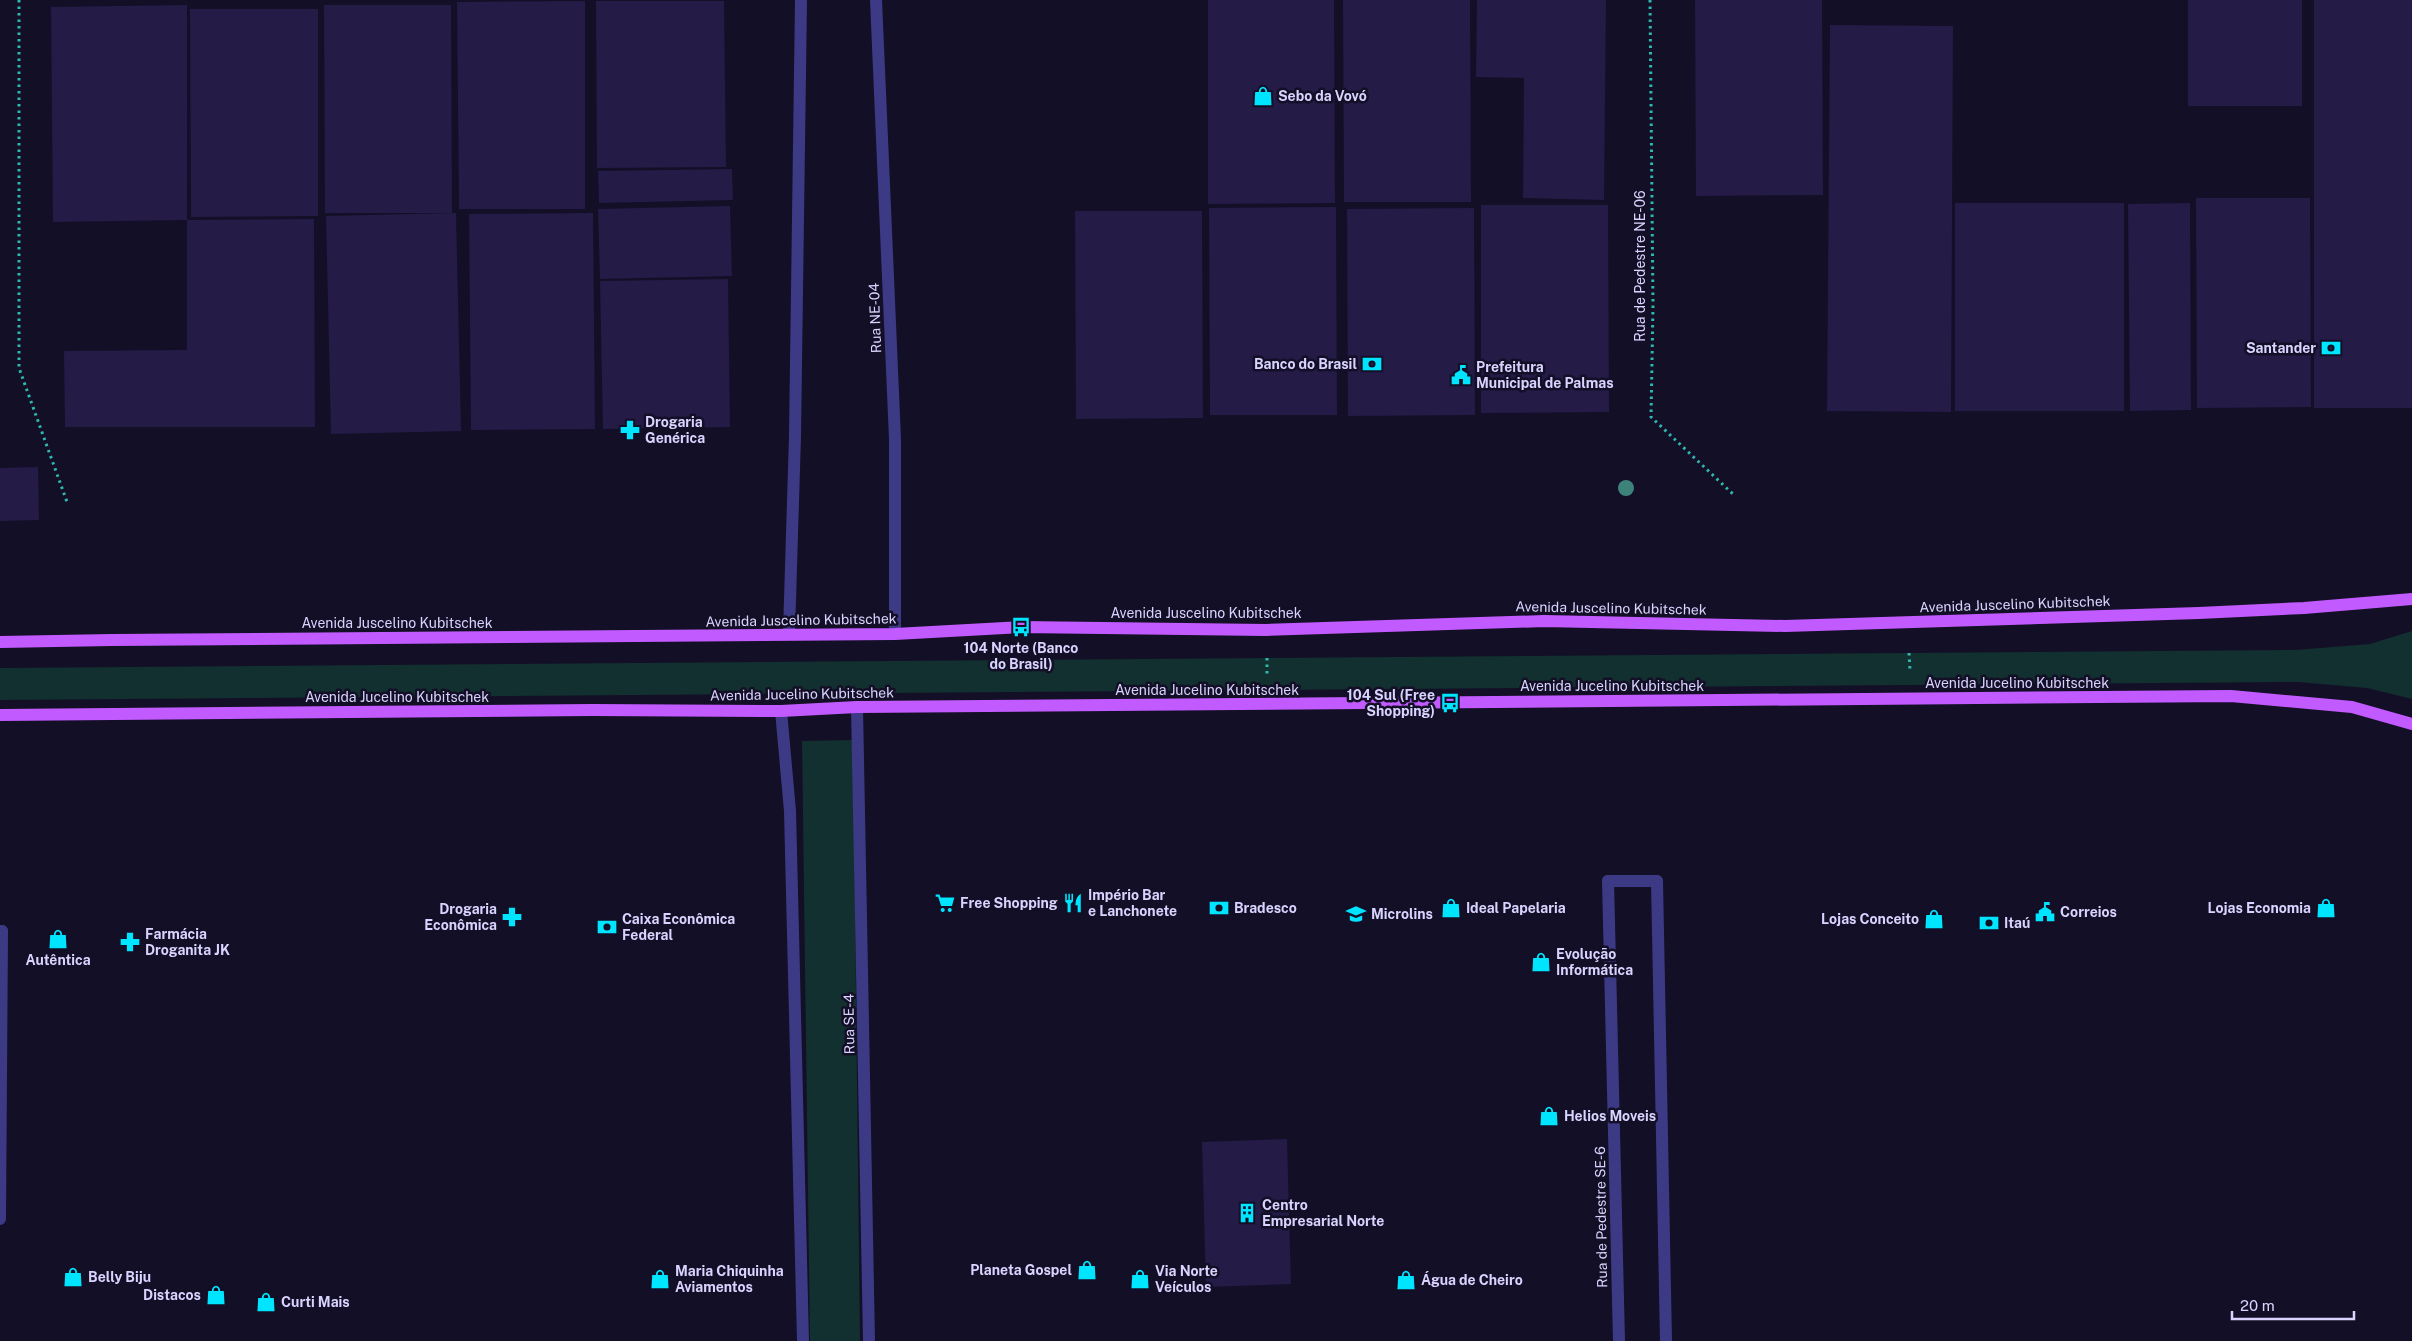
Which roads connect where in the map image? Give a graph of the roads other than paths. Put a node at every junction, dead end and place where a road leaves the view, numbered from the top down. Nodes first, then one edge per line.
1 (802, 0) edge
2 (876, 0) edge
3 (2412, 599) edge
4 (789, 633) junction
5 (895, 634) junction
6 (0, 642) edge
7 (857, 707) junction
8 (781, 711) junction
9 (0, 715) edge
10 (2412, 724) edge
11 (1, 931) edge
12 (0, 1219) edge
13 (803, 1341) edge
14 (869, 1341) edge
15 (1619, 1341) edge
16 (1666, 1341) edge

1 - 4 street
2 - 5 street, Rua NE-04
3 - 5 main road, Avenida Juscelino Kubitschek
4 - 5 main road, Avenida Juscelino Kubitschek
4 - 6 main road, Avenida Juscelino Kubitschek
7 - 8 main road, Avenida Jucelino Kubitschek
7 - 10 main road, Avenida Jucelino Kubitschek
7 - 14 street, Rua SE-4
8 - 9 main road, Avenida Jucelino Kubitschek
8 - 13 street
11 - 12 street
15 - 16 street, Rua de Pedestre SE-6

